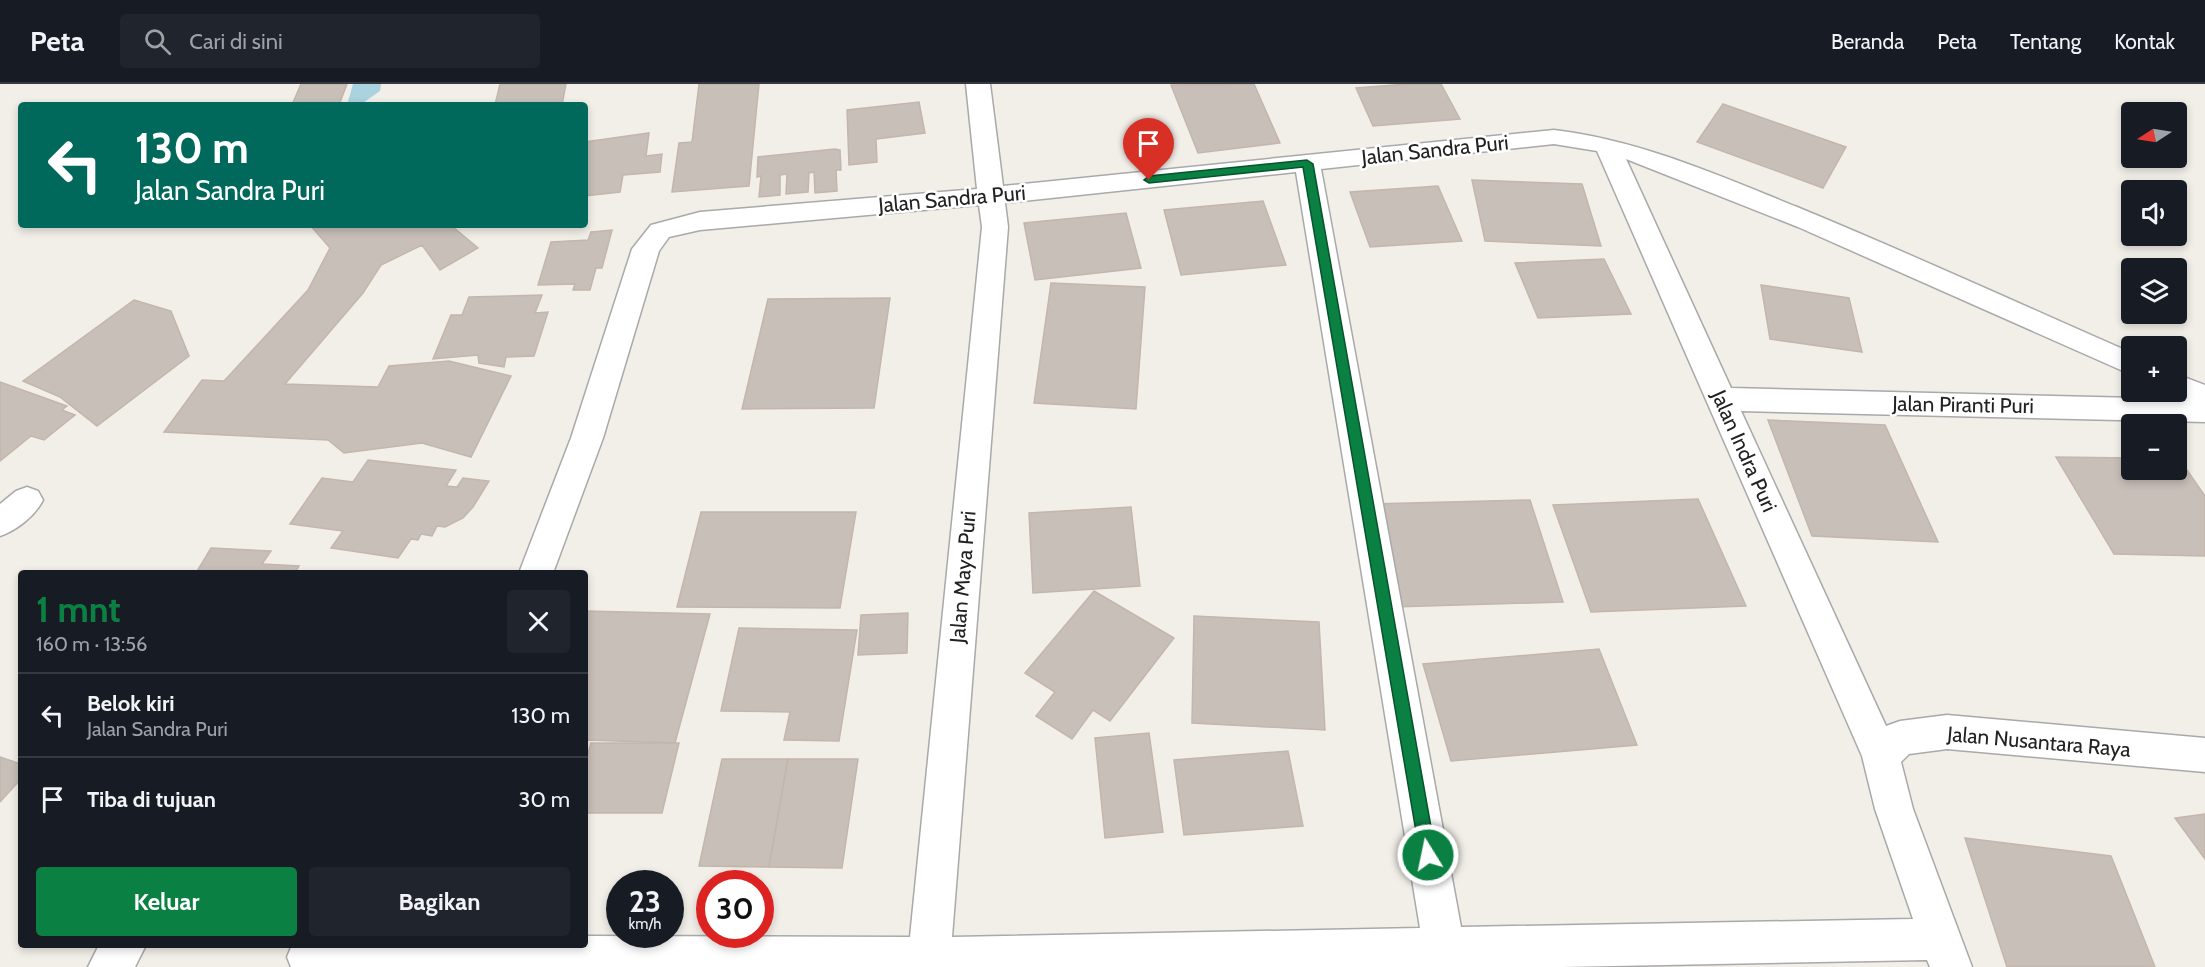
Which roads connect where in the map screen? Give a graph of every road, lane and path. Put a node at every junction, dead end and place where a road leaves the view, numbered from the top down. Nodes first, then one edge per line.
1 (978, 84) edge
2 (1606, 146) junction
3 (1307, 164) junction
4 (991, 196) junction
5 (2121, 360) edge
6 (2187, 390) edge
7 (2205, 398) edge
8 (1720, 399) junction
9 (2205, 411) edge
10 (27, 500) dead end
11 (0, 523) edge
12 (537, 570) edge
13 (2205, 755) edge
14 (1881, 756) junction
15 (123, 948) edge
16 (1444, 948) junction
17 (1946, 953) edge
18 (308, 956) edge
19 (929, 958) junction
20 (109, 967) edge

1 - 4 street, Jalan Maya Puri
2 - 3 street, Jalan Sandra Puri
2 - 5 street, Jalan Sandra Puri
2 - 8 street, Jalan Indra Puri
3 - 4 street, Jalan Sandra Puri
3 - 16 street
4 - 12 street, Jalan Sandra Puri
4 - 19 street, Jalan Maya Puri
6 - 7 street
8 - 9 street, Jalan Piranti Puri
8 - 14 street, Jalan Indra Puri
10 - 11 street
13 - 14 street, Jalan Nusantara Raya
14 - 17 street, Jalan Indra Puri
15 - 20 street
16 - 17 street
16 - 19 street
18 - 19 street

